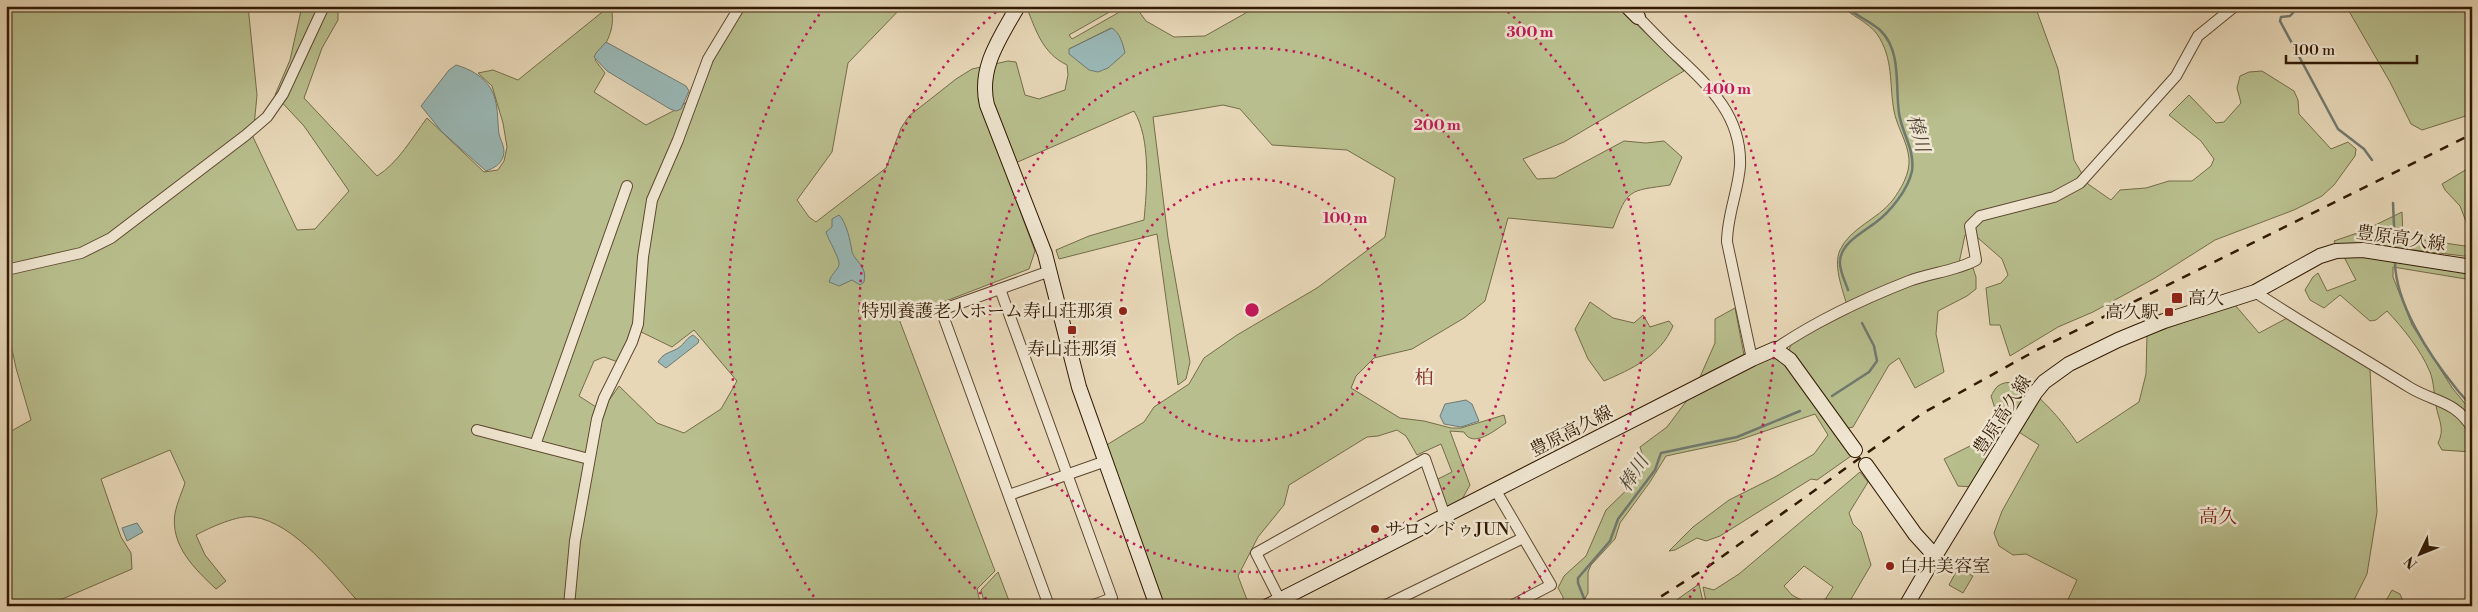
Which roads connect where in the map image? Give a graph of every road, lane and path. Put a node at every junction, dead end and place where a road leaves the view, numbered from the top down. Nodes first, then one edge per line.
1 (324, 6) edge
2 (740, 6) edge
3 (1018, 6) edge
4 (1627, 6) edge
5 (2235, 6) edge
6 (1638, 17) joint
7 (627, 186) dead end
8 (2472, 267) edge
9 (6, 270) edge
10 (1050, 270) junction
11 (1000, 289) junction
12 (2255, 292) junction
13 (1775, 349) junction
14 (1752, 359) junction
15 (2472, 428) edge
16 (477, 430) dead end
17 (535, 445) junction
18 (1855, 450) dead end
19 (589, 459) junction
20 (1106, 461) junction
21 (1866, 465) dead end
22 (1066, 474) junction
23 (1496, 491) junction
24 (1009, 495) junction
25 (1446, 516) junction
26 (1524, 538) junction
27 (1935, 556) junction
28 (1274, 603) edge
29 (569, 606) edge
30 (1049, 606) edge
31 (1091, 606) edge
32 (1157, 606) edge
33 (1384, 606) edge
34 (1511, 606) edge
35 (1906, 606) edge

1 - 9 street
2 - 19 street
3 - 10 main road
4 - 6 main road
5 - 13 street
6 - 14 street
7 - 17 street
8 - 12 main road, 豊原高久線
10 - 11 street
10 - 20 main road
11 - 22 street
11 - 24 street
12 - 15 street
12 - 27 main road, 豊原高久線
13 - 14 main road, 豊原高久線
13 - 18 main road
14 - 23 main road, 豊原高久線
16 - 17 street
17 - 19 street
19 - 29 street
20 - 22 street
20 - 32 main road
21 - 27 main road
22 - 24 street
22 - 31 street
23 - 25 main road, 豊原高久線
23 - 26 street
24 - 30 street
25 - 28 main road, 豊原高久線
25 - 28 street
26 - 33 street
26 - 34 street
27 - 35 main road, 豊原高久線

